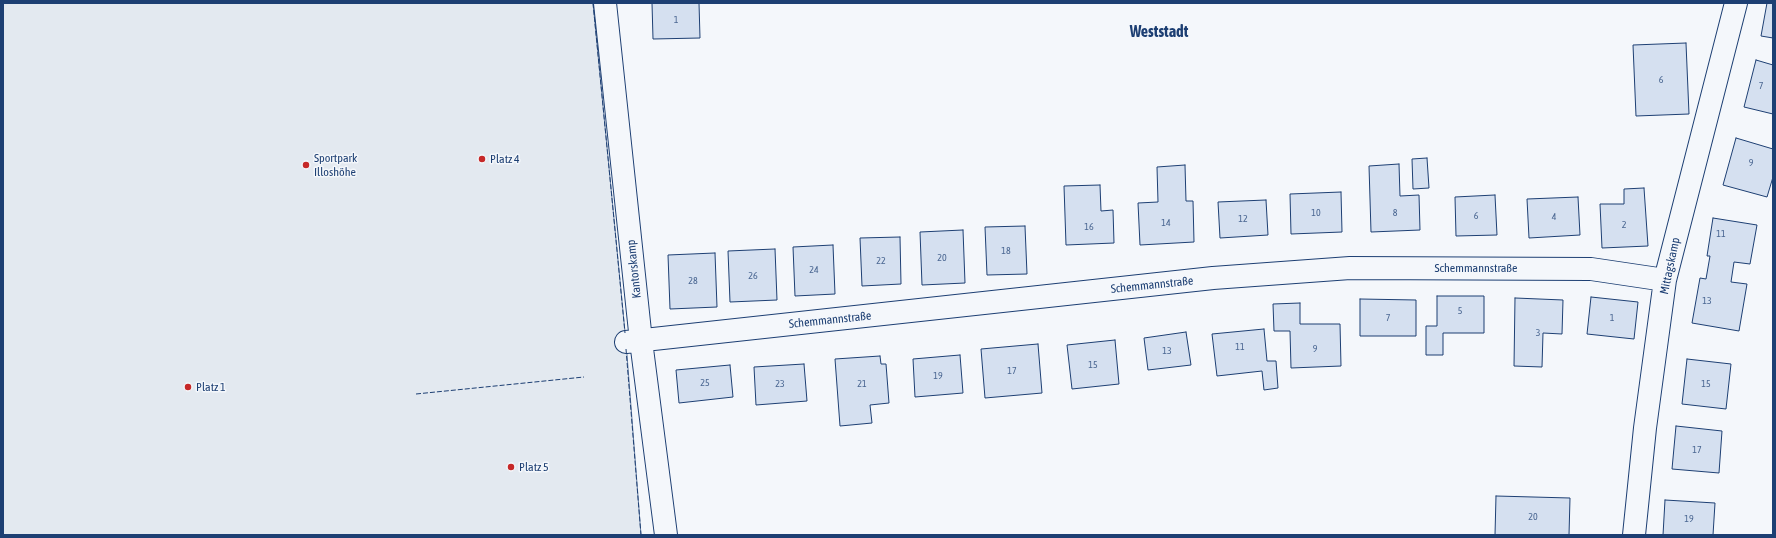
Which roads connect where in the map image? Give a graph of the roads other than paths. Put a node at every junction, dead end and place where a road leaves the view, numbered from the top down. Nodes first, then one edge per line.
1 (605, 3) edge
2 (1736, 3) edge
3 (1665, 280) junction
4 (634, 341) junction
5 (666, 535) edge
6 (1634, 535) edge

1 - 4 street, Kantorskamp
2 - 3 street, Mittagskamp
3 - 4 street, Schemmannstraße
3 - 6 street, Mittagskamp
4 - 5 street, Kantorskamp

